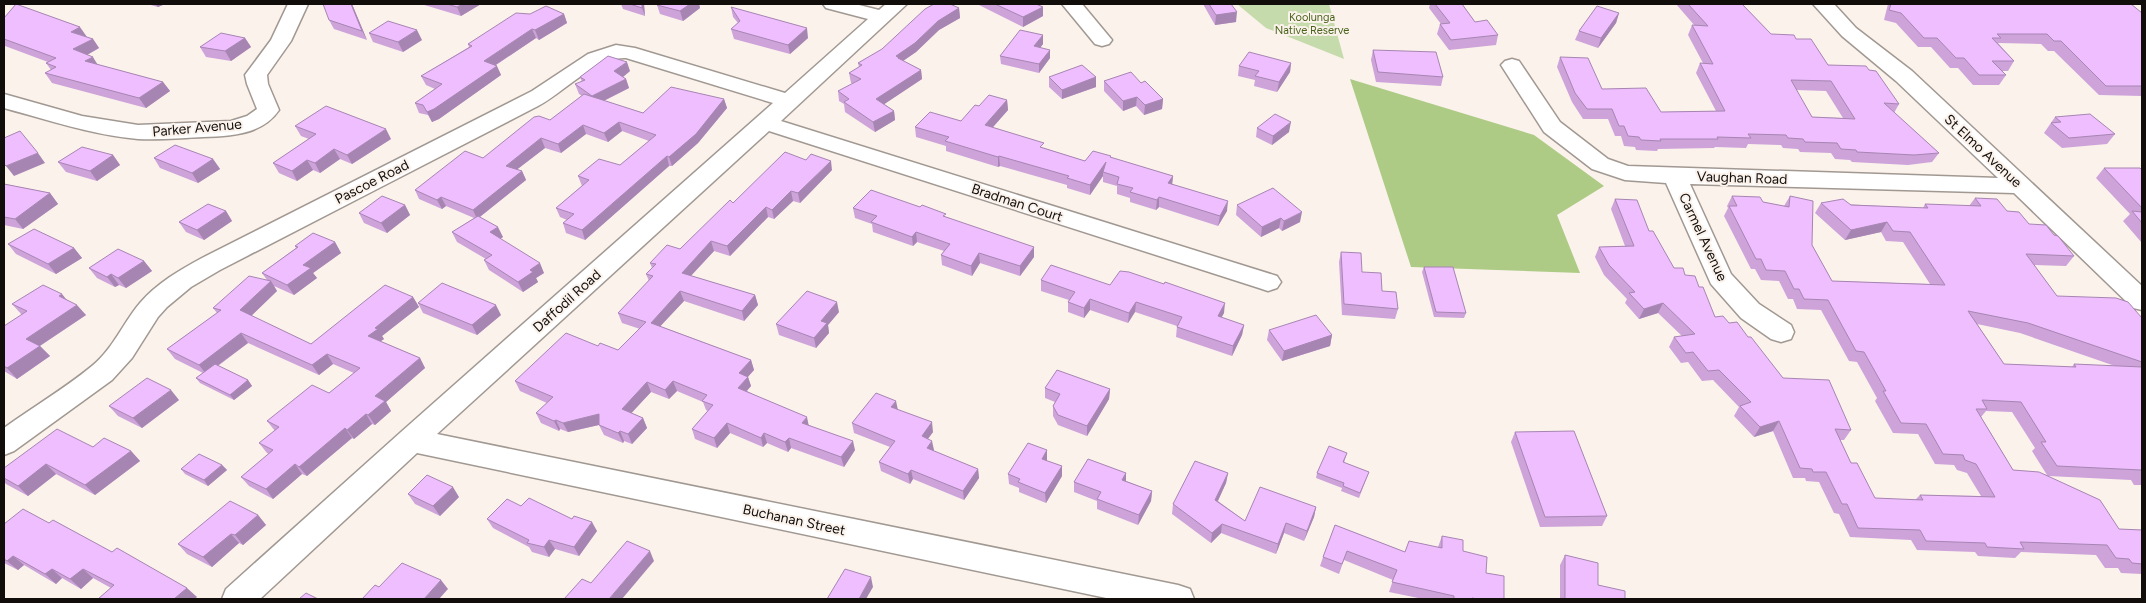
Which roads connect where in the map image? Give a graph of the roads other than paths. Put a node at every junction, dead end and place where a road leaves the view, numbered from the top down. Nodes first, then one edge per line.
1 (298, 4) edge
2 (833, 4) edge
3 (1072, 4) edge
4 (1823, 4) edge
5 (889, 10) edge
6 (1102, 40) dead end
7 (1512, 65) dead end
8 (4, 101) edge
9 (788, 101) junction
10 (765, 123) junction
11 (1675, 176) junction
12 (2020, 186) junction
13 (1268, 282) dead end
14 (2142, 301) edge
15 (1781, 332) dead end
16 (411, 440) junction
17 (4, 443) edge
18 (238, 599) edge
19 (1178, 599) edge

1 - 8 street, Parker Avenue
2 - 5 street
3 - 6 street
4 - 12 street, St Elmo Avenue
5 - 9 street, Daffodil Road
7 - 11 street, Vaughan Road
9 - 10 street, Daffodil Road
9 - 17 street, Pascoe Road
10 - 13 street, Bradman Court
10 - 16 street, Daffodil Road
11 - 12 street, Vaughan Road
11 - 15 street, Carmel Avenue
12 - 14 street, St Elmo Avenue
16 - 18 street, Daffodil Road
16 - 19 street, Buchanan Street

